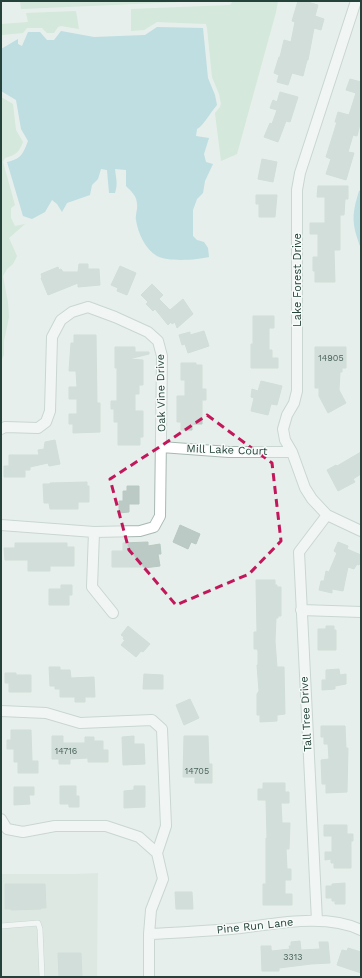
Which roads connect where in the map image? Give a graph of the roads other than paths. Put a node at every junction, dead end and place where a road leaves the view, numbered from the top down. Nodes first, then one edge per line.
1 (356, 1) edge
2 (1, 429) edge
3 (161, 447) junction
4 (292, 452) junction
5 (327, 515) junction
6 (1, 525) edge
7 (361, 531) edge
8 (94, 532) junction
9 (301, 610) junction
10 (361, 612) edge
11 (113, 613) dead end
12 (1, 711) edge
13 (1, 819) edge
14 (157, 853) junction
15 (317, 921) junction
16 (1, 926) edge
17 (361, 930) edge
18 (149, 934) junction
19 (42, 977) edge
20 (149, 977) edge

1 - 4 street, Lake Forest Drive
2 - 3 street, Oak Vine Drive
3 - 4 street, Mill Lake Court
3 - 8 street, Oak Vine Drive
4 - 5 street, Lake Forest Drive
5 - 7 street, Lake Forest Drive
5 - 9 street, Tall Tree Drive
6 - 8 street, Oak Vine Drive
8 - 11 street
9 - 10 street
9 - 15 street, Tall Tree Drive
12 - 14 street
13 - 14 street
14 - 18 street
15 - 17 street, Pine Run Lane
15 - 18 street, Pine Run Lane
16 - 19 lane
18 - 20 street

